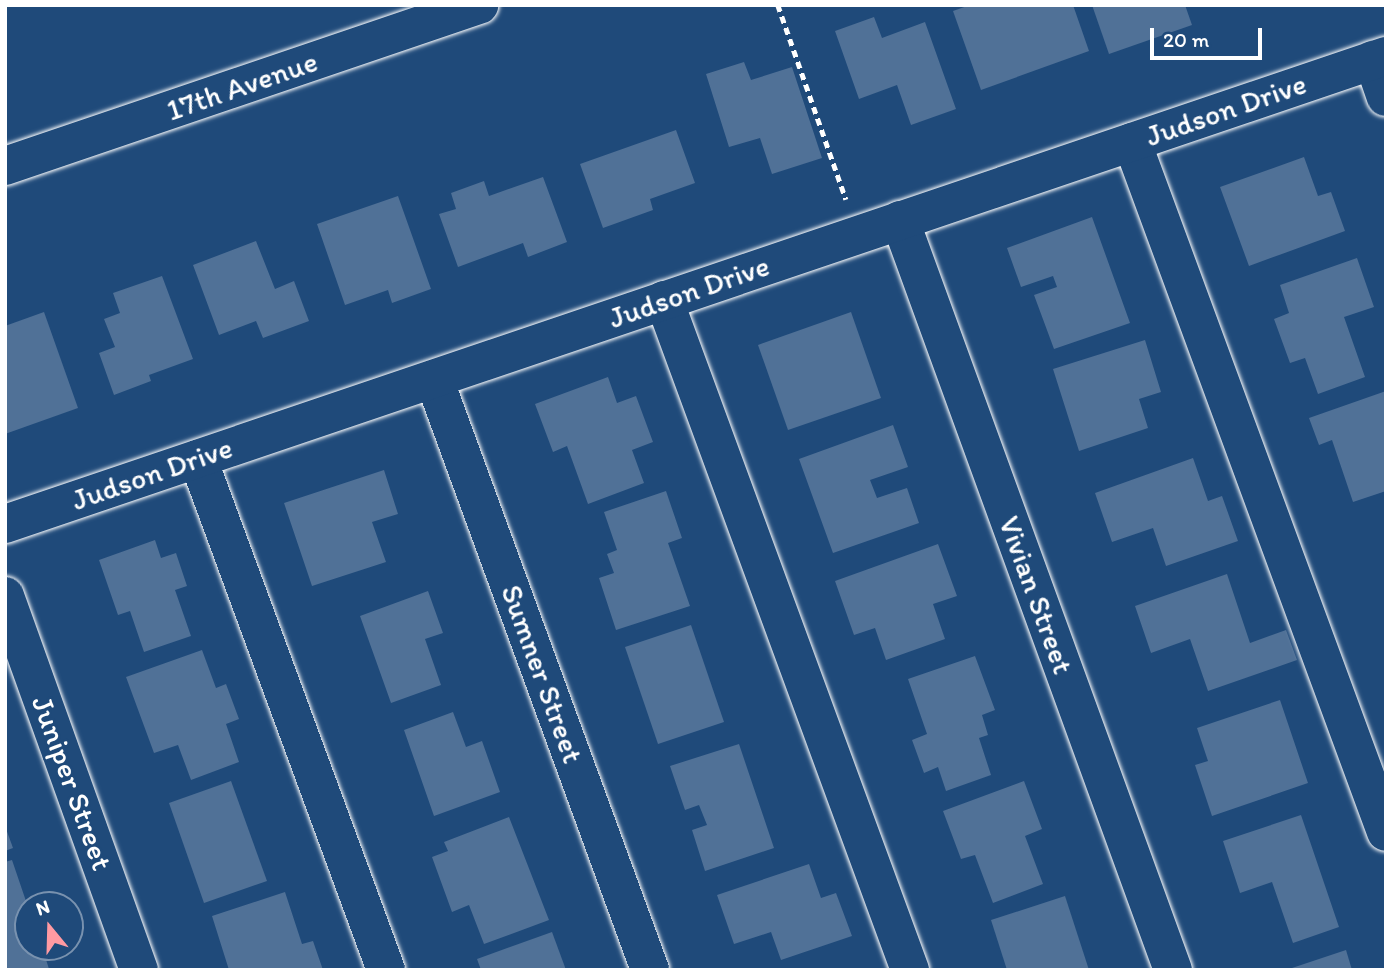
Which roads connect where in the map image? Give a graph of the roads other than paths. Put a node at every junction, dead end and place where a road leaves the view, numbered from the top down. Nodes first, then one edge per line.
1 (480, 5) edge
2 (1379, 58) edge
3 (1386, 97) edge
4 (1132, 142) junction
5 (5, 166) edge
6 (900, 220) junction
7 (664, 300) junction
8 (434, 379) junction
9 (198, 458) junction
10 (5, 524) edge
11 (5, 596) edge
12 (1386, 832) edge
13 (138, 970) edge
14 (386, 970) edge
15 (650, 970) edge
16 (910, 970) edge
17 (1173, 970) edge

1 - 5 street, 17th Avenue
2 - 3 street, Judson Drive
2 - 4 street, Judson Drive
4 - 6 street, Judson Drive
4 - 12 street
6 - 7 street, Judson Drive
6 - 17 street, Vivian Street
7 - 8 street, Judson Drive
7 - 16 street
8 - 9 street, Judson Drive
8 - 15 street, Sumner Street
9 - 10 street, Judson Drive
9 - 14 street
11 - 13 street, Juniper Street

